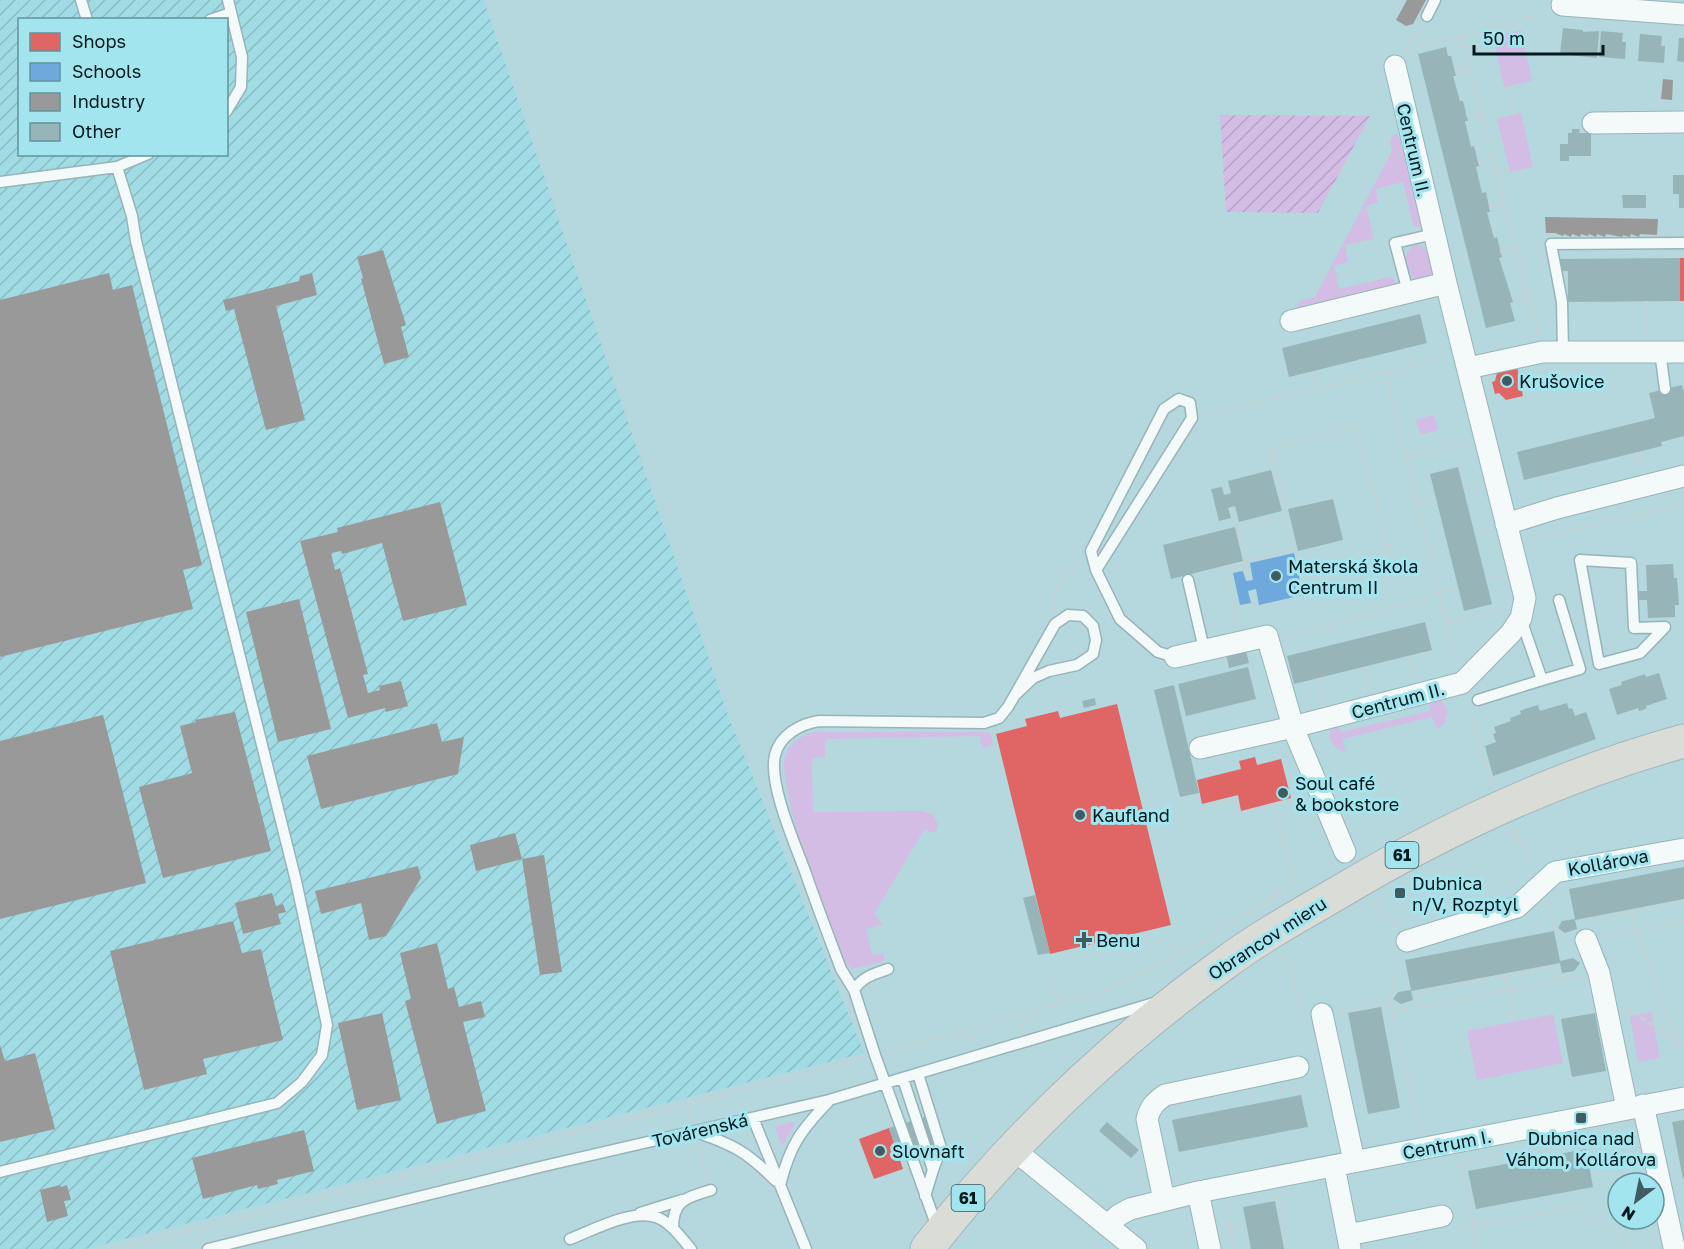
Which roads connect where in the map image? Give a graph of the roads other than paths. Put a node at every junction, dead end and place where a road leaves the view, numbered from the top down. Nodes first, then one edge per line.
1 (81, 0) edge
2 (228, 0) edge
3 (1435, 0) edge
4 (1562, 5) road end
5 (231, 13) junction
6 (1684, 14) edge
7 (1427, 16) road end
8 (86, 18) edge
9 (216, 18) edge
10 (1400, 58) road end
11 (228, 109) edge
12 (1684, 122) edge
13 (1593, 123) dead end
14 (143, 156) edge
15 (117, 167) junction
16 (0, 182) edge
17 (1434, 234) junction
18 (1684, 243) edge
19 (1446, 283) junction
20 (1408, 292) junction
21 (1291, 321) dead end
22 (1563, 343) junction
23 (1658, 343) junction
24 (1684, 352) edge
25 (1466, 361) junction
26 (1665, 389) dead end
27 (1684, 476) edge
28 (1506, 524) junction
29 (1096, 570) junction
30 (1188, 580) dead end
31 (1558, 600) dead end
32 (1516, 613) junction
33 (1665, 627) joint
34 (1204, 649) junction
35 (1176, 657) joint
36 (1542, 680) junction
37 (1016, 693) junction
38 (1478, 700) dead end
39 (1293, 727) junction
40 (1684, 727) edge
41 (1684, 741) edge
42 (1200, 748) dead end
43 (1626, 757) junction
44 (1684, 849) edge
45 (1345, 852) dead end
46 (1586, 940) road end
47 (1407, 941) road end
48 (888, 969) dead end
49 (854, 990) junction
50 (1186, 993) junction
51 (1322, 1014) road end
52 (1298, 1067) dead end
53 (918, 1074) junction
54 (903, 1079) junction
55 (885, 1084) junction
56 (1684, 1098) edge
57 (829, 1100) junction
58 (1635, 1107) junction
59 (753, 1118) junction
60 (694, 1126) junction
61 (1013, 1149) junction
62 (1344, 1163) junction
63 (933, 1170) junction
64 (0, 1172) edge
65 (780, 1185) junction
66 (711, 1190) dead end
67 (1198, 1192) junction
68 (925, 1196) junction
69 (685, 1199) junction
70 (1164, 1200) junction
71 (636, 1214) junction
72 (1447, 1223) road end
73 (1107, 1226) junction
74 (673, 1228) junction
75 (570, 1239) dead end
76 (933, 1241) edge
77 (1349, 1242) edge
78 (1128, 1247) edge
79 (1674, 1247) dead end
80 (208, 1249) edge
81 (691, 1249) edge
82 (806, 1249) edge
83 (1210, 1249) edge

1 - 8 lane
2 - 5 lane
3 - 7 lane
4 - 6 street
5 - 9 lane
5 - 11 lane
10 - 17 street, Centrum II.
12 - 13 street
14 - 15 lane
15 - 16 lane
15 - 64 lane
17 - 19 street, Centrum II.
17 - 20 lane
18 - 22 lane
19 - 20 street
19 - 25 street, Centrum II.
20 - 21 street
22 - 23 street
22 - 25 street
23 - 24 street
23 - 26 lane
25 - 28 street, Centrum II.
27 - 28 street
28 - 32 street, Centrum II.
29 - 29 lane
29 - 35 lane
30 - 34 lane
31 - 36 lane
32 - 36 lane
32 - 39 street, Centrum II.
33 - 33 lane
34 - 35 street
34 - 39 street
36 - 38 lane
37 - 37 lane
37 - 49 lane
39 - 42 street, Centrum II.
39 - 45 street
40 - 43 street
41 - 43 main road, Obrancov mieru / 61
43 - 50 main road, Obrancov mieru / 61
44 - 47 street, Kollárova
46 - 58 street
48 - 49 lane
49 - 55 lane
50 - 53 lane, Továrenská
50 - 61 main road, Obrancov mieru / 61
51 - 62 street
52 - 70 street
53 - 54 lane, Továrenská
53 - 63 lane
54 - 55 lane, Továrenská
54 - 63 lane
55 - 57 lane, Továrenská
55 - 68 lane
56 - 58 street, Centrum I.
57 - 59 lane, Továrenská
57 - 65 lane
58 - 62 street, Centrum I.
58 - 79 street
59 - 60 lane, Továrenská
59 - 65 lane
60 - 65 lane
60 - 80 lane, Továrenská
61 - 73 street
61 - 76 main road, Obrancov mieru / 61
62 - 67 street, Centrum I.
62 - 77 street
63 - 68 lane
65 - 82 lane
66 - 69 lane
67 - 70 street, Centrum I.
67 - 83 street
68 - 76 lane
69 - 71 lane
69 - 74 lane
70 - 73 street, Centrum I.
71 - 74 lane
71 - 75 lane
72 - 77 street
73 - 78 street
74 - 81 lane

